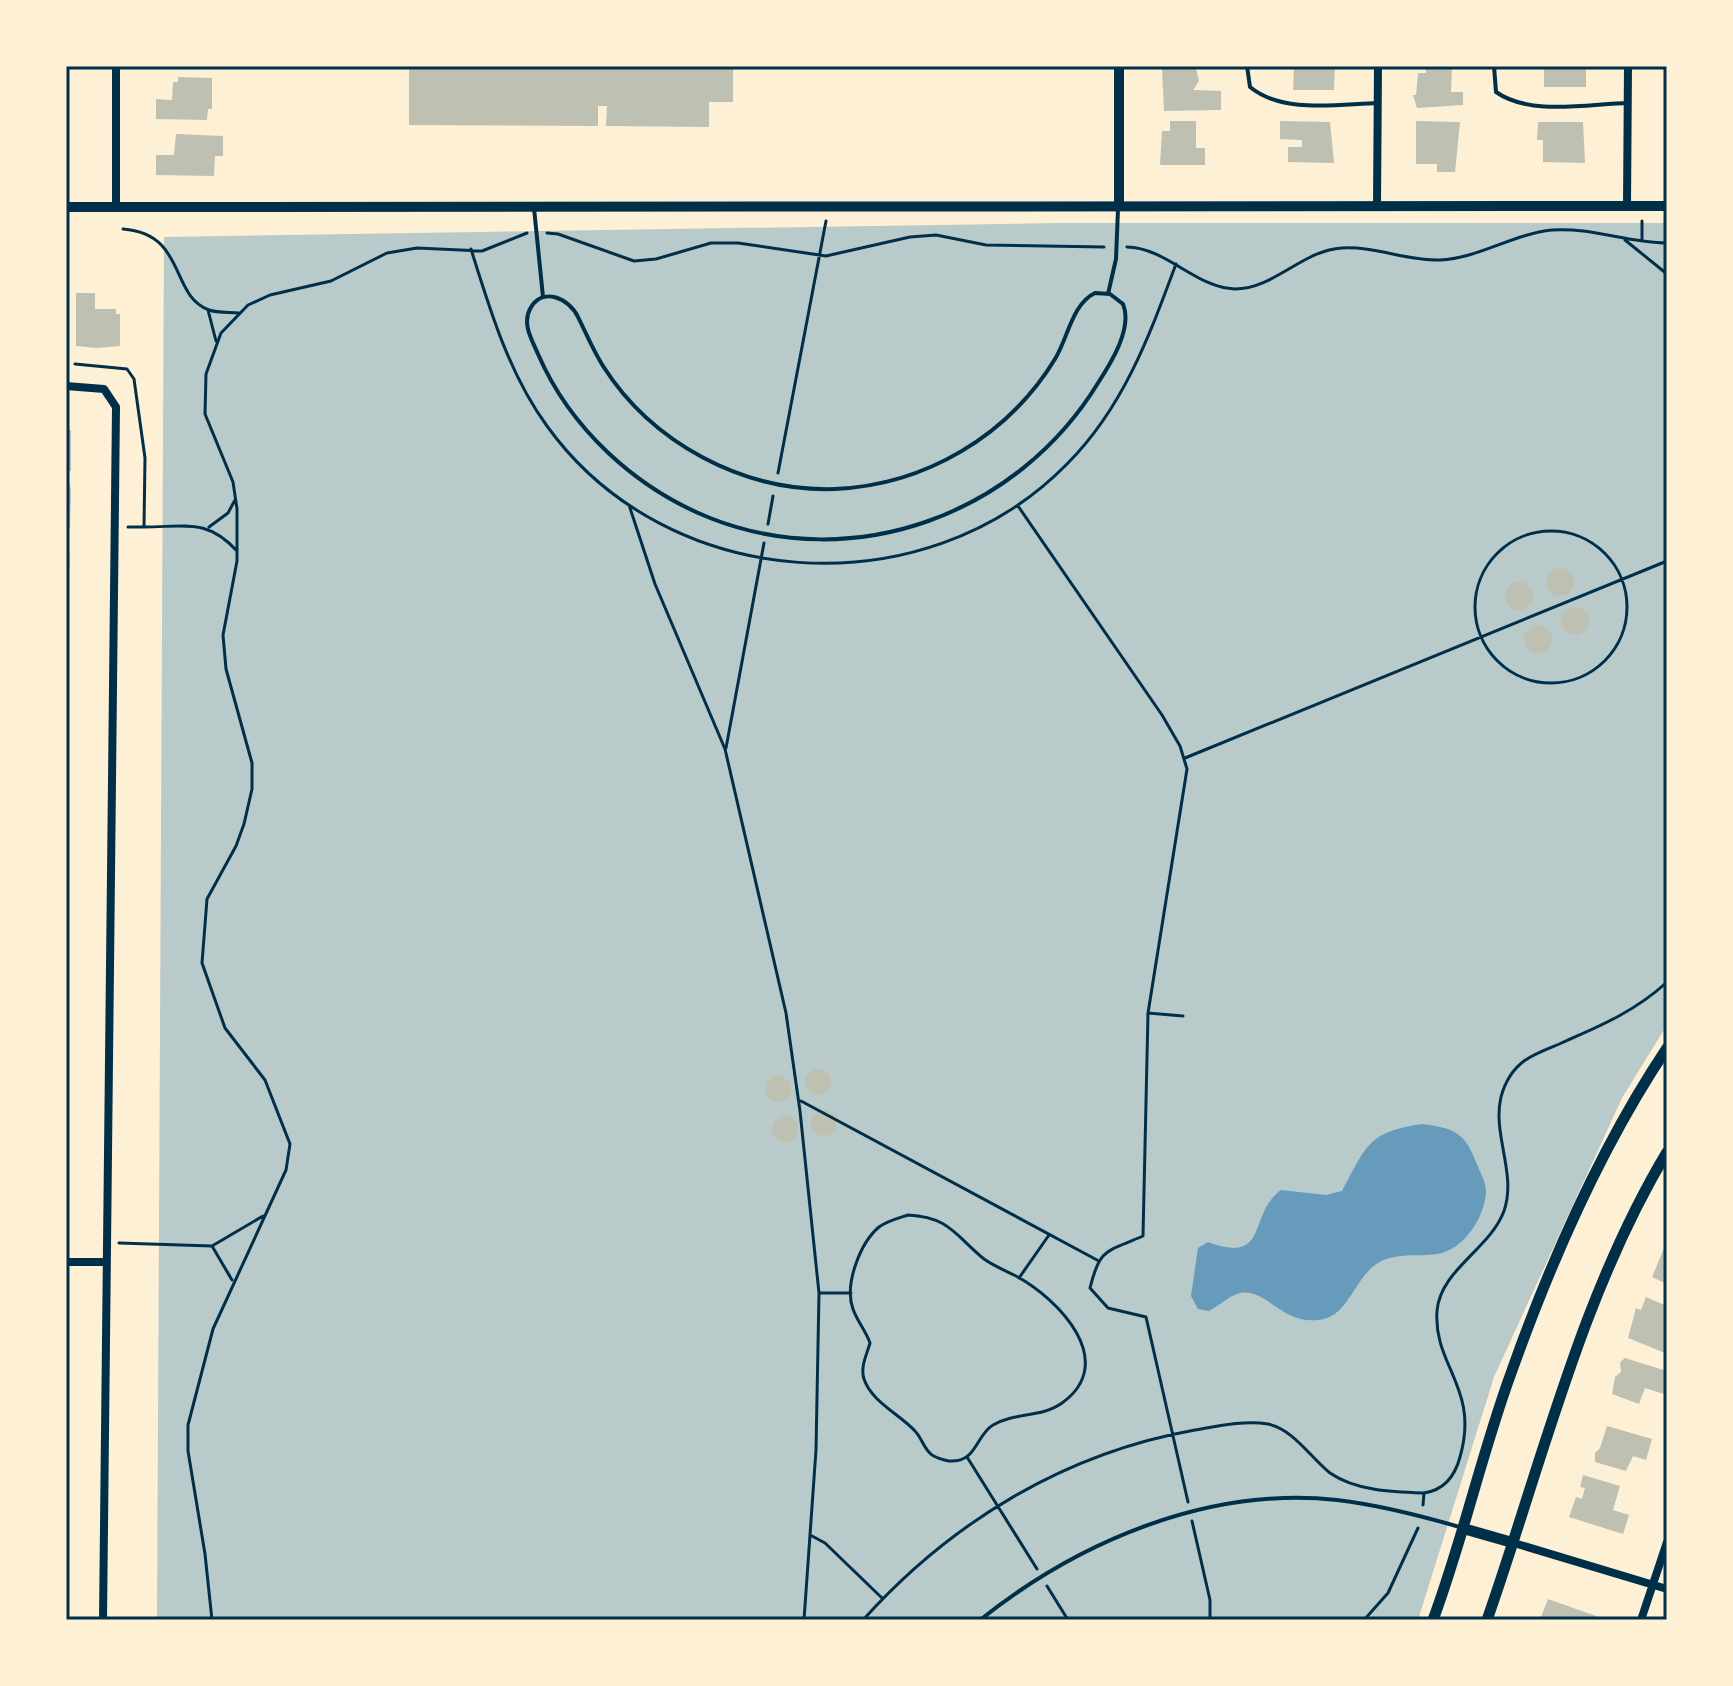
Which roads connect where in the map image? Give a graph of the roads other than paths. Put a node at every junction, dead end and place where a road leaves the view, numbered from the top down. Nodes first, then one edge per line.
1 (116, 66) edge
2 (1119, 66) edge
3 (1247, 66) edge
4 (1378, 66) edge
5 (1494, 66) edge
6 (1628, 66) edge
7 (1378, 103) junction
8 (1628, 103) junction
9 (1119, 205) junction
10 (1377, 205) junction
11 (1627, 205) junction
12 (116, 206) junction
13 (534, 206) junction
14 (1667, 206) edge
15 (66, 207) edge
16 (1108, 294) junction
17 (543, 297) junction
18 (66, 367) edge
19 (66, 386) edge
20 (1667, 1048) edge
21 (1667, 1152) edge
22 (66, 1262) edge
23 (105, 1262) junction
24 (1465, 1529) junction
25 (1667, 1542) edge
26 (1514, 1543) junction
27 (1654, 1583) junction
28 (1667, 1589) edge
29 (103, 1620) edge
30 (980, 1620) edge
31 (1433, 1620) edge
32 (1487, 1620) edge
33 (1641, 1620) edge

1 - 12 street
2 - 9 street
3 - 7 lane
4 - 7 street
5 - 8 lane
6 - 8 street
7 - 10 street
8 - 11 street
9 - 10 street
9 - 13 street
9 - 16 lane
10 - 11 street
11 - 14 street
12 - 13 street
12 - 15 street
13 - 17 lane
16 - 17 lane
16 - 17 lane
18 - 19 lane
19 - 23 street
20 - 24 main road
21 - 26 main road
22 - 23 street
23 - 29 street
24 - 26 main road
24 - 30 lane
24 - 31 main road
25 - 27 street
26 - 27 street
26 - 32 main road
27 - 28 street
27 - 33 street

